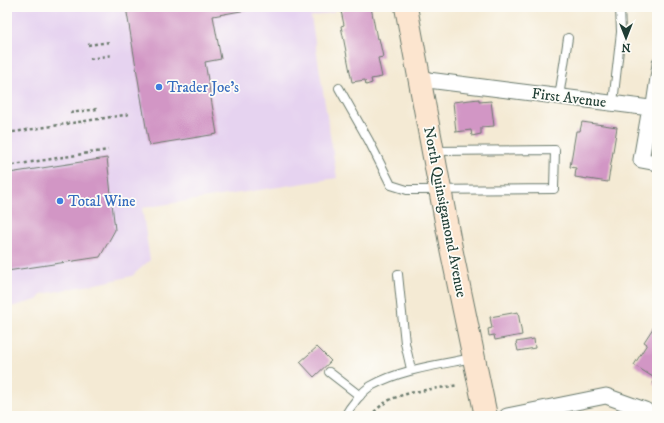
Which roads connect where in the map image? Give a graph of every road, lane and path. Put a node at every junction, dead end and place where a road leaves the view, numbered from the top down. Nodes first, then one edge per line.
1 (406, 7) edge
2 (620, 7) edge
3 (568, 38) dead end
4 (110, 42) dead end
5 (88, 46) dead end
6 (112, 55) dead end
7 (90, 58) dead end
8 (657, 61) edge
9 (420, 79) junction
10 (339, 88) dead end
11 (560, 97) junction
12 (613, 103) junction
13 (97, 109) dead end
14 (653, 109) edge
15 (70, 113) dead end
16 (131, 114) dead end
17 (7, 133) edge
18 (108, 150) dead end
19 (434, 152) junction
20 (657, 163) edge
21 (7, 166) edge
22 (441, 191) junction
23 (398, 274) dead end
24 (473, 358) junction
25 (411, 369) junction
26 (330, 372) dead end
27 (458, 385) dead end
28 (360, 396) junction
29 (515, 415) edge
30 (345, 416) edge
31 (370, 416) edge
32 (486, 416) edge
33 (654, 416) edge

1 - 9 main road, North Quinsigamond Avenue
2 - 12 lane
3 - 11 lane
4 - 5 path
6 - 7 path
8 - 14 lane
9 - 11 street, First Avenue
9 - 19 main road, North Quinsigamond Avenue
10 - 22 lane
11 - 12 street, First Avenue
12 - 14 street, First Avenue
13 - 15 path
14 - 20 street
16 - 17 path
18 - 21 path
19 - 22 main road, North Quinsigamond Avenue
19 - 22 lane
22 - 24 main road, North Quinsigamond Avenue
23 - 25 lane
24 - 25 lane
24 - 32 main road, North Quinsigamond Avenue
25 - 28 lane
26 - 28 lane
27 - 31 path
28 - 30 lane
29 - 33 street

